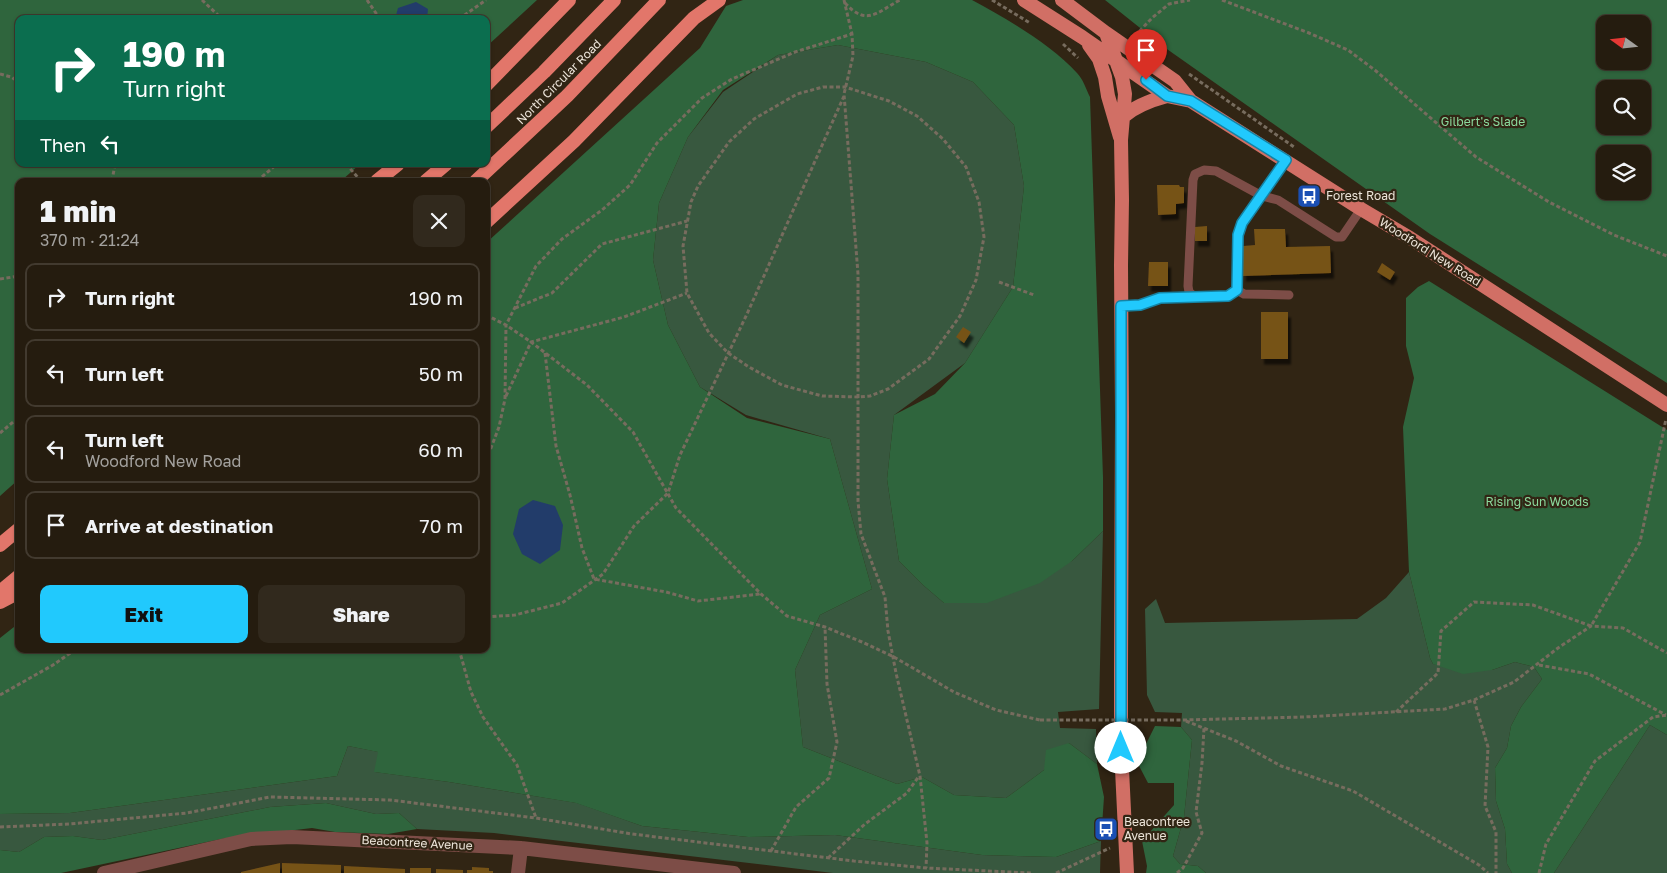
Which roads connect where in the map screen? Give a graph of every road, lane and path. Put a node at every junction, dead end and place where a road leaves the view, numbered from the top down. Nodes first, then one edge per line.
1 (202, 0) edge
2 (367, 0) edge
3 (486, 0) edge
4 (569, 0) edge
5 (614, 0) edge
6 (659, 0) edge
7 (719, 0) edge
8 (900, 0) edge
9 (992, 0) edge
10 (1024, 0) edge
11 (1062, 0) edge
12 (1190, 0) edge
13 (1222, 0) edge
14 (844, 1) edge
15 (218, 15) edge
16 (377, 15) edge
17 (465, 15) edge
18 (1031, 24) dead end
19 (1106, 33) junction
20 (852, 34) junction
21 (1136, 36) dead end
22 (1082, 37) junction
23 (1062, 43) dead end
24 (1076, 55) dead end
25 (1116, 60) junction
26 (1185, 71) dead end
27 (0, 74) edge
28 (15, 80) edge
29 (490, 81) edge
30 (846, 87) junction
31 (844, 94) junction
32 (1167, 96) junction
33 (1191, 101) junction
34 (1230, 102) dead end
35 (1124, 116) junction
36 (490, 123) edge
37 (1121, 140) junction
38 (1286, 160) junction
39 (273, 167) edge
40 (349, 167) edge
41 (394, 167) edge
42 (442, 167) edge
43 (261, 178) edge
44 (358, 178) edge
45 (381, 178) edge
46 (430, 178) edge
47 (479, 178) edge
48 (1262, 196) junction
49 (1361, 209) junction
50 (490, 218) edge
51 (688, 221) junction
52 (1667, 256) edge
53 (15, 277) edge
54 (0, 279) edge
55 (999, 282) dead end
56 (1237, 290) junction
57 (687, 293) junction
58 (1034, 295) dead end
59 (1289, 295) dead end
60 (1195, 297) junction
61 (1121, 306) junction
62 (514, 308) junction
63 (490, 317) edge
64 (506, 325) junction
65 (531, 342) junction
66 (545, 352) junction
67 (728, 353) junction
68 (859, 397) junction
69 (505, 399) junction
70 (1667, 405) edge
71 (15, 420) edge
72 (1666, 420) dead end
73 (0, 433) edge
74 (490, 451) edge
75 (668, 493) junction
76 (15, 531) edge
77 (0, 544) edge
78 (15, 579) edge
79 (594, 579) junction
80 (0, 592) edge
81 (15, 594) edge
82 (761, 594) junction
83 (0, 602) edge
84 (490, 617) edge
85 (1591, 626) junction
86 (825, 628) junction
87 (70, 653) edge
88 (460, 653) edge
89 (1667, 653) edge
90 (894, 658) junction
91 (1538, 665) junction
92 (0, 695) edge
93 (1474, 700) junction
94 (1395, 712) junction
95 (1667, 715) edge
96 (1183, 720) junction
97 (1204, 728) junction
98 (920, 776) junction
99 (536, 818) junction
100 (0, 827) edge
101 (520, 848) junction
102 (1110, 848) dead end
103 (772, 852) junction
104 (828, 858) junction
105 (926, 868) junction
106 (104, 873) edge
107 (518, 873) edge
108 (734, 873) edge
109 (1031, 873) edge
110 (1056, 873) edge
111 (1127, 873) edge
112 (1177, 873) edge
113 (1488, 873) edge
114 (1496, 873) edge
115 (1539, 873) edge

1 - 15 path
2 - 16 path
3 - 17 path
4 - 29 highway
5 - 36 highway, North Circular Road
6 - 47 highway, North Circular Road
7 - 50 highway
8 - 14 path
9 - 18 path
10 - 22 main road, Woodford New Road
11 - 19 main road, Woodford New Road
12 - 21 path
13 - 52 path
14 - 20 path
19 - 25 main road
19 - 33 main road, Woodford New Road
20 - 30 path
20 - 62 path
22 - 25 main road, Woodford New Road
22 - 37 main road
23 - 24 path
25 - 32 main road, Woodford New Road
25 - 35 main road
26 - 34 path
27 - 28 path
30 - 31 path
30 - 51 path
30 - 68 path
31 - 67 path
31 - 68 path
32 - 33 main road, Woodford New Road
32 - 35 main road
33 - 38 main road, Woodford New Road
35 - 37 main road
37 - 61 main road
38 - 48 lane
38 - 49 main road, Woodford New Road
39 - 43 path
40 - 44 path
41 - 45 highway
42 - 46 highway
48 - 49 lane
48 - 56 lane
48 - 60 lane
49 - 70 main road, Woodford New Road
51 - 57 path
51 - 62 path
53 - 54 path
55 - 58 path
56 - 59 lane
56 - 60 lane
57 - 65 path
57 - 67 path
60 - 61 lane
61 - 111 main road
62 - 64 path
63 - 64 path
64 - 65 path
64 - 69 path
65 - 66 path
65 - 69 path
66 - 75 path
66 - 79 path
67 - 68 path
67 - 75 path
68 - 90 path
69 - 74 path
71 - 73 path
72 - 85 path
75 - 79 path
75 - 82 path
76 - 77 highway
78 - 80 highway
79 - 82 path
79 - 84 path
81 - 83 highway
82 - 86 path
85 - 89 path
85 - 91 path
85 - 94 path
86 - 90 path
86 - 103 path
87 - 92 path
88 - 99 path
90 - 96 path, bridge
90 - 98 path
91 - 93 path
91 - 95 path
93 - 94 path
93 - 114 path
94 - 96 path
95 - 115 path
96 - 97 path
97 - 112 path
97 - 113 path
98 - 104 path
98 - 105 path
99 - 100 path
99 - 103 path
101 - 106 street, Beacontree Avenue
101 - 107 street
101 - 108 street, Beacontree Avenue
102 - 110 path
103 - 104 path
104 - 105 path
105 - 109 path

